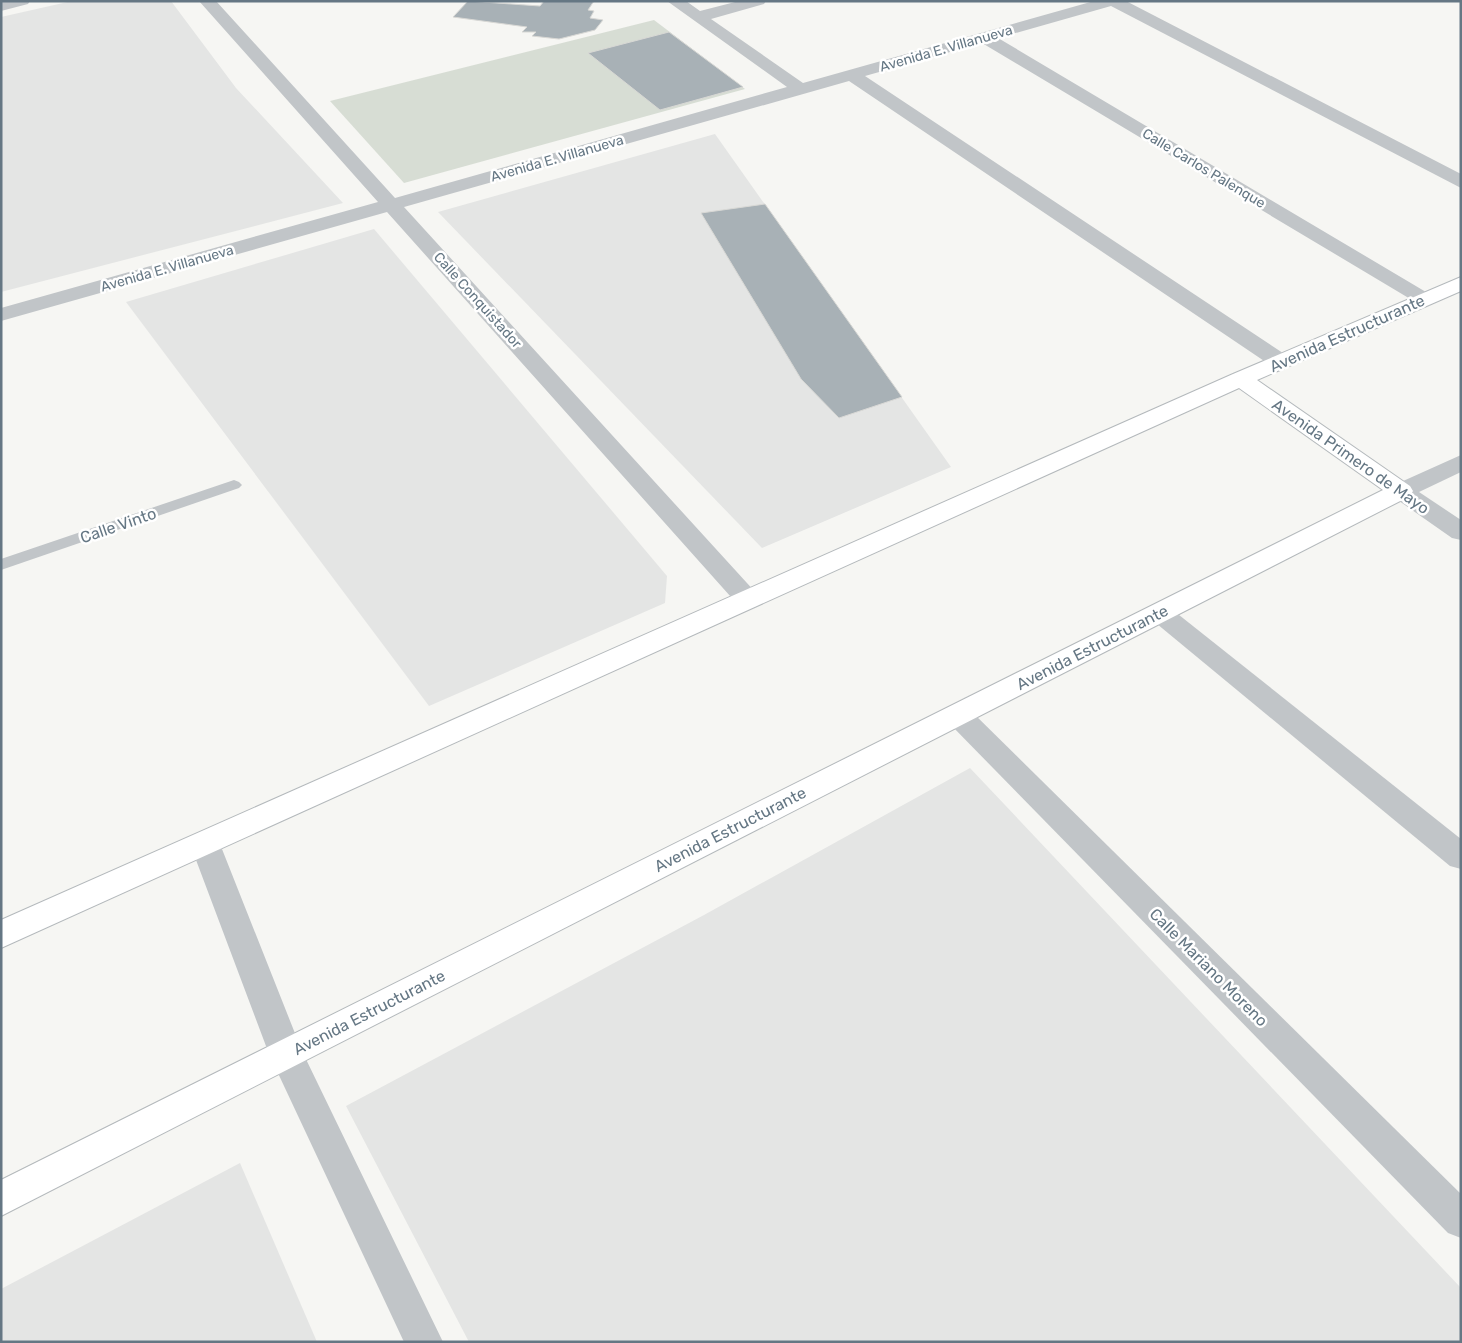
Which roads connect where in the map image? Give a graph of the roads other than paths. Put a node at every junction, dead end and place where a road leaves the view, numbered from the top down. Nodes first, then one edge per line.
1 (22, 1) edge
2 (207, 1) edge
3 (675, 1) edge
4 (758, 1) edge
5 (1112, 1) edge
6 (1, 6) edge
7 (698, 17) junction
8 (984, 37) junction
9 (852, 75) junction
10 (801, 89) junction
11 (1461, 182) edge
12 (392, 205) junction
13 (1461, 283) edge
14 (1424, 299) junction
15 (1, 315) edge
16 (1281, 362) junction
17 (1241, 379) junction
18 (1461, 462) edge
19 (234, 485) dead end
20 (1400, 491) junction
21 (1461, 532) edge
22 (1, 565) edge
23 (748, 600) junction
24 (1160, 613) junction
25 (958, 715) junction
26 (205, 844) junction
27 (1461, 857) edge
28 (1, 935) edge
29 (286, 1054) junction
30 (1, 1199) edge
31 (1461, 1220) edge
32 (424, 1342) edge

1 - 6 street
2 - 12 street, Calle Conquistador
3 - 7 street
4 - 7 street
5 - 8 street, Avenida E. Villanueva
5 - 11 street
7 - 10 street
8 - 9 street, Avenida E. Villanueva
8 - 14 street, Calle Carlos Palenque
9 - 10 street, Avenida E. Villanueva
9 - 16 street
10 - 12 street, Avenida E. Villanueva
12 - 15 street, Avenida E. Villanueva
12 - 23 street, Calle Conquistador
13 - 14 main road, Avenida Estructurante
14 - 16 main road, Avenida Estructurante
16 - 17 main road, Avenida Estructurante
17 - 20 main road, Avenida Primero de Mayo
17 - 23 main road, Avenida Estructurante
18 - 20 street, Avenida Estructurante
19 - 22 lane, Calle Vinto
20 - 21 street, Avenida Primero de Mayo
20 - 24 main road, Avenida Estructurante
23 - 26 main road, Avenida Estructurante
24 - 25 main road, Avenida Estructurante
24 - 27 street
25 - 29 main road, Avenida Estructurante
25 - 31 street, Calle Mariano Moreno
26 - 28 main road, Avenida Estructurante
26 - 29 street
29 - 30 main road, Avenida Estructurante
29 - 32 street

